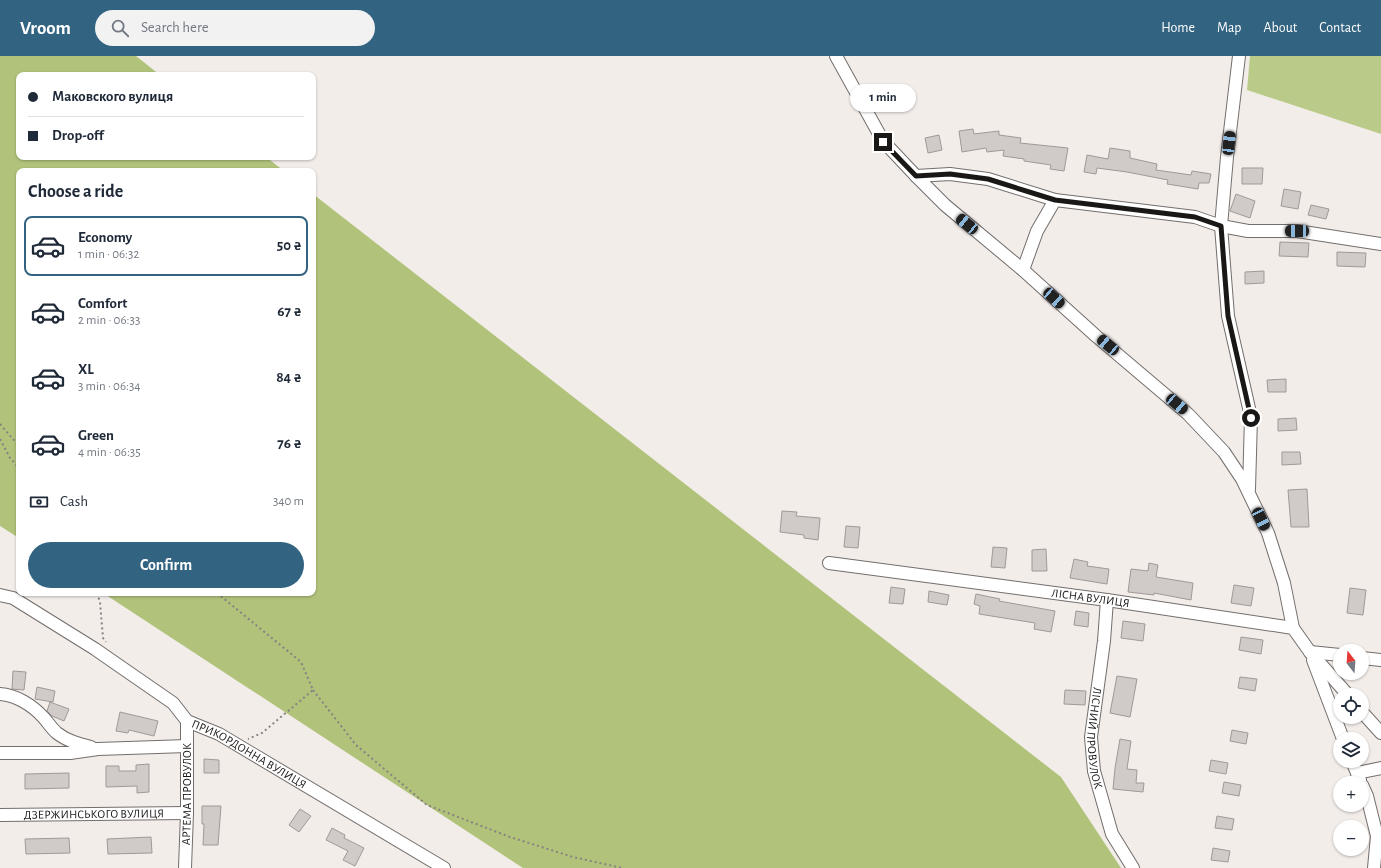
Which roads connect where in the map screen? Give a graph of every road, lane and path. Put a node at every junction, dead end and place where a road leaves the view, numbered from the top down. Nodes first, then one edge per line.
1 (836, 56) edge
2 (1239, 56) edge
3 (916, 176) junction
4 (1055, 200) junction
5 (1221, 226) junction
6 (1381, 244) edge
7 (1023, 270) junction
8 (0, 424) edge
9 (0, 439) edge
10 (16, 443) edge
11 (16, 465) edge
12 (1248, 492) junction
13 (829, 563) dead end
14 (0, 595) edge
15 (98, 596) edge
16 (221, 596) edge
17 (1107, 600) junction
18 (1293, 628) junction
19 (107, 644) dead end
20 (1310, 652) junction
21 (1333, 654) edge
22 (1369, 659) edge
23 (1381, 660) edge
24 (1342, 688) edge
25 (313, 690) junction
26 (0, 694) edge
27 (1369, 720) edge
28 (187, 721) junction
29 (1341, 732) edge
30 (1381, 734) edge
31 (236, 744) junction
32 (187, 746) junction
33 (98, 749) junction
34 (0, 753) edge
35 (1381, 768) edge
36 (1367, 776) edge
37 (1369, 804) edge
38 (187, 813) junction
39 (0, 816) edge
40 (185, 868) edge
41 (444, 868) edge
42 (622, 868) edge
43 (1133, 868) edge
44 (1374, 868) edge

1 - 3 street
2 - 5 street
3 - 4 street
3 - 7 street
4 - 5 street
4 - 7 street
5 - 6 street
5 - 12 street
7 - 12 street
8 - 10 path
9 - 11 path
12 - 18 street
13 - 17 street, ЛІСНА ВУЛИЦЯ
14 - 28 street, ПРИКОРДОННА ВУЛИЦЯ
15 - 19 path
16 - 25 path
17 - 18 street, ЛІСНА ВУЛИЦЯ
17 - 43 street, ЛІСНИЙ ПРОВУЛОК
18 - 20 street
20 - 21 street
20 - 24 street
20 - 29 street
22 - 23 street
25 - 31 path
25 - 42 path
26 - 33 street
27 - 30 street
28 - 31 street, ПРИКОРДОННА ВУЛИЦЯ
28 - 32 street, АРТЕМА ПРОВУЛОК
31 - 41 street, ПРИКОРДОННА ВУЛИЦЯ
32 - 33 street
32 - 38 street, АРТЕМА ПРОВУЛОК
33 - 34 street
35 - 36 street
37 - 44 street
38 - 39 street, ДЗЕРЖИНСЬКОГО ВУЛИЦЯ
38 - 40 street, АРТЕМА ПРОВУЛОК

